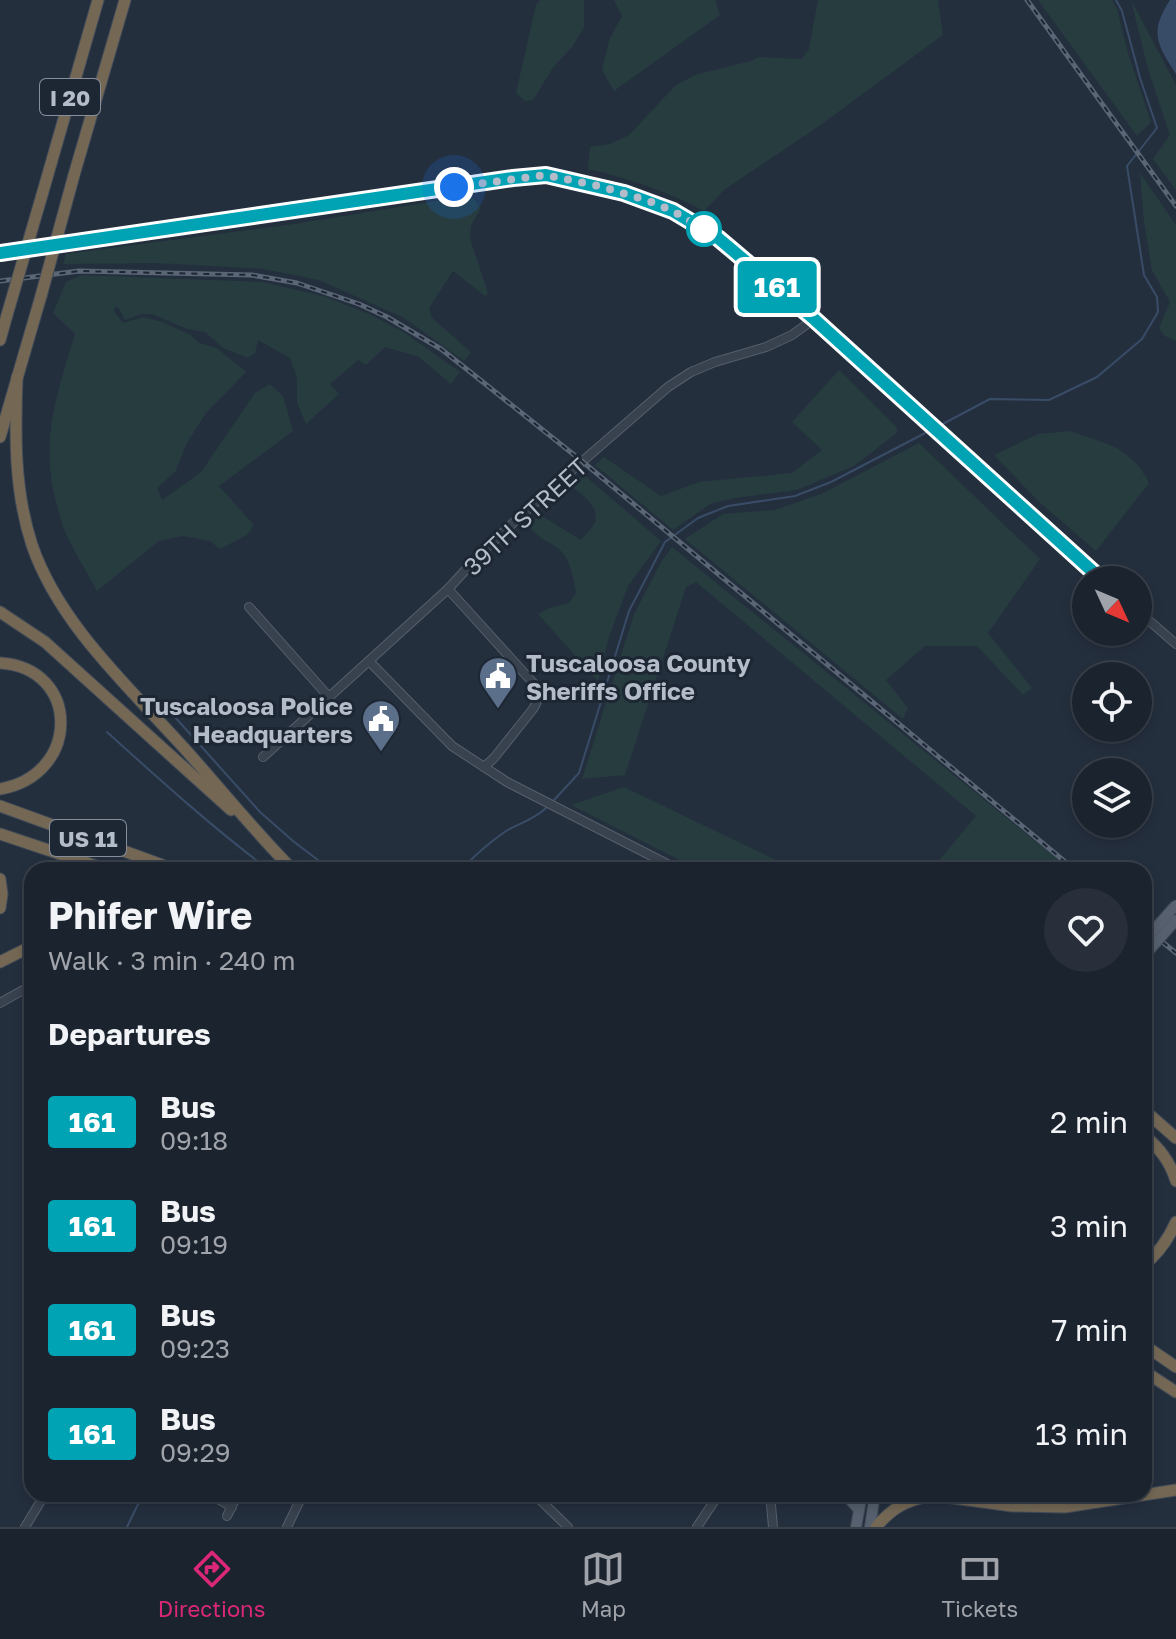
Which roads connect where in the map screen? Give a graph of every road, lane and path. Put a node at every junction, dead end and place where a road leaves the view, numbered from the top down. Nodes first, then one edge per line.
1 (98, 0) edge
2 (125, 0) edge
3 (0, 253) edge
4 (814, 319) junction
5 (0, 340) edge
6 (17, 377) junction
7 (0, 437) edge
8 (1086, 566) edge
9 (448, 589) junction
10 (249, 607) dead end
11 (0, 612) edge
12 (1152, 623) edge
13 (1176, 644) edge
14 (369, 661) junction
15 (0, 663) edge
16 (329, 697) junction
17 (263, 757) dead end
18 (484, 767) junction
19 (0, 789) edge
20 (0, 806) edge
21 (250, 826) junction
22 (0, 834) edge
23 (84, 862) edge
24 (154, 862) edge
25 (285, 862) edge
26 (664, 862) edge
27 (0, 879) edge
28 (1176, 905) edge
29 (0, 908) edge
30 (1176, 920) edge
31 (1152, 932) edge
32 (1152, 947) edge
33 (24, 950) edge
34 (0, 962) edge
35 (24, 990) edge
36 (0, 1003) edge
37 (1152, 1118) edge
38 (1176, 1138) edge
39 (1152, 1142) edge
40 (1176, 1181) edge
41 (1176, 1222) edge
42 (1152, 1258) edge
43 (1152, 1350) edge
44 (1176, 1367) edge
45 (1152, 1376) edge
46 (1176, 1392) edge
47 (1176, 1490) edge
48 (1152, 1494) edge
49 (40, 1502) edge
50 (223, 1502) edge
51 (234, 1502) edge
52 (299, 1502) edge
53 (542, 1502) edge
54 (714, 1502) edge
55 (771, 1502) edge
56 (852, 1502) edge
57 (860, 1502) edge
58 (874, 1502) edge
59 (906, 1502) edge
60 (981, 1502) edge
61 (1098, 1502) edge
62 (232, 1507) junction
63 (859, 1510) junction
64 (227, 1516) dead end
65 (25, 1527) edge
66 (287, 1527) edge
67 (568, 1527) edge
68 (697, 1527) edge
69 (773, 1527) edge
70 (856, 1527) edge
71 (870, 1527) edge
72 (876, 1527) edge

1 - 5 highway, I 20, bridge
2 - 6 highway, I 20, bridge
3 - 4 street
4 - 8 street
4 - 9 street, 39TH STREET
6 - 7 highway, I 20
6 - 21 highway
9 - 14 street, 39TH STREET
9 - 18 street
10 - 16 street
11 - 21 highway
12 - 13 street
14 - 16 street, 39TH STREET
14 - 18 street
15 - 19 highway
16 - 17 street, 39TH STREET
18 - 26 street
20 - 24 highway, US 11
21 - 25 highway
22 - 23 highway
27 - 29 highway
28 - 31 main road, bridge
30 - 32 main road, bridge
33 - 34 highway
35 - 36 street
37 - 38 highway
39 - 40 highway
41 - 42 highway
43 - 44 highway
45 - 46 highway
47 - 48 highway
49 - 65 street
50 - 62 street
51 - 62 street
52 - 66 street
53 - 67 street
54 - 68 street
55 - 69 street
56 - 63 main road
57 - 63 main road
58 - 71 main road
59 - 72 highway
60 - 61 highway
62 - 64 street
63 - 70 main road

